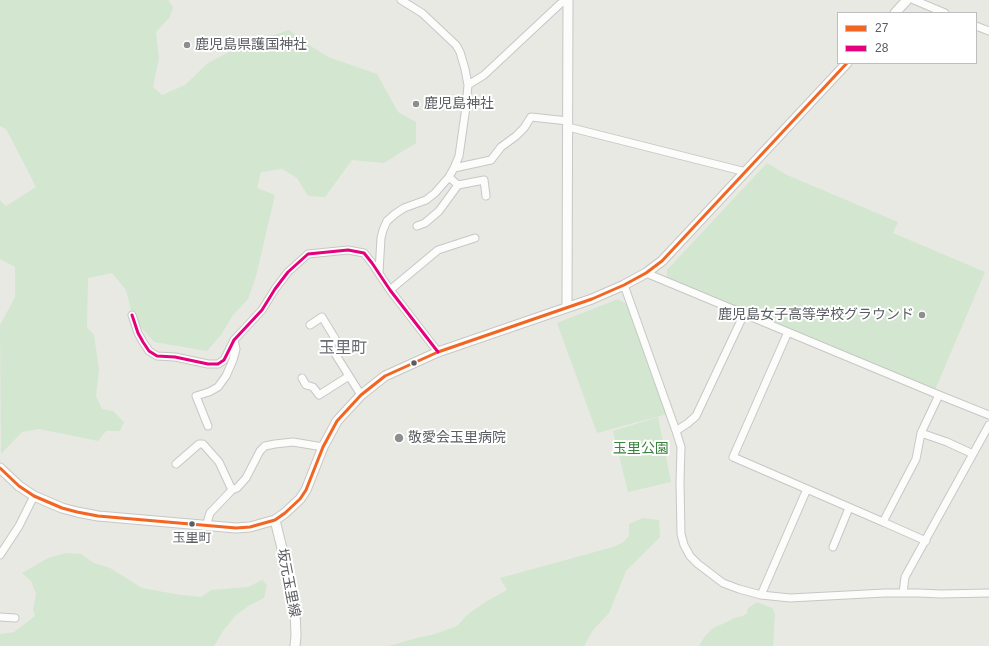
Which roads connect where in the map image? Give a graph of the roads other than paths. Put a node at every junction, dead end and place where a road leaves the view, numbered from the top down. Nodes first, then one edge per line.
1 (401, 0) edge
2 (567, 0) edge
3 (907, 0) edge
4 (914, 0) edge
5 (896, 12) edge
6 (943, 12) edge
7 (977, 26) edge
8 (989, 31) edge
9 (846, 64) edge
10 (468, 85) junction
11 (568, 124) junction
12 (454, 168) junction
13 (746, 172) junction
14 (449, 177) junction
15 (458, 185) junction
16 (486, 196) dead end
17 (417, 226) dead end
18 (475, 238) dead end
19 (379, 272) junction
20 (646, 273) junction
21 (624, 285) junction
22 (390, 290) junction
23 (567, 307) junction
24 (744, 314) junction
25 (132, 315) dead end
26 (310, 325) dead end
27 (788, 332) junction
28 (234, 340) junction
29 (438, 352) junction
30 (349, 376) junction
31 (302, 378) dead end
32 (361, 395) junction
33 (939, 395) junction
34 (989, 415) edge
35 (989, 425) edge
36 (208, 426) dead end
37 (676, 431) junction
38 (921, 433) junction
39 (323, 447) junction
40 (973, 454) junction
41 (176, 464) dead end
42 (0, 468) edge
43 (807, 489) junction
44 (232, 490) junction
45 (34, 496) junction
46 (850, 508) junction
47 (275, 520) junction
48 (883, 522) junction
49 (206, 526) junction
50 (926, 541) junction
51 (833, 547) dead end
52 (0, 555) edge
53 (903, 593) junction
54 (989, 593) edge
55 (761, 595) junction
56 (0, 617) edge
57 (15, 618) dead end
58 (295, 646) edge

1 - 10 street
2 - 10 street
2 - 11 street
3 - 5 street
4 - 6 street
7 - 8 street
9 - 13 street
10 - 12 street
11 - 12 street
11 - 13 street
11 - 23 street
12 - 14 street
13 - 20 street
14 - 15 street
14 - 19 street
15 - 16 street
15 - 17 street
18 - 22 street
19 - 22 street
19 - 28 street
20 - 21 street
20 - 24 street
21 - 23 street
21 - 37 street
22 - 29 street
23 - 29 street
24 - 27 street
24 - 37 street
25 - 28 street
26 - 30 street
27 - 33 street
27 - 43 street
28 - 36 street
29 - 32 street
30 - 31 street
30 - 32 street
32 - 39 street
33 - 34 street
33 - 38 street
35 - 40 street
37 - 55 street
38 - 40 street
38 - 48 street
39 - 44 street
39 - 47 street
40 - 50 street
41 - 44 street
42 - 45 street
43 - 46 street
43 - 55 street
44 - 49 street
45 - 49 street
45 - 52 street
46 - 48 street
46 - 51 street
47 - 49 street
47 - 58 street, 坂元玉里線
48 - 50 street
50 - 53 street
53 - 54 street
53 - 55 street
56 - 57 street

